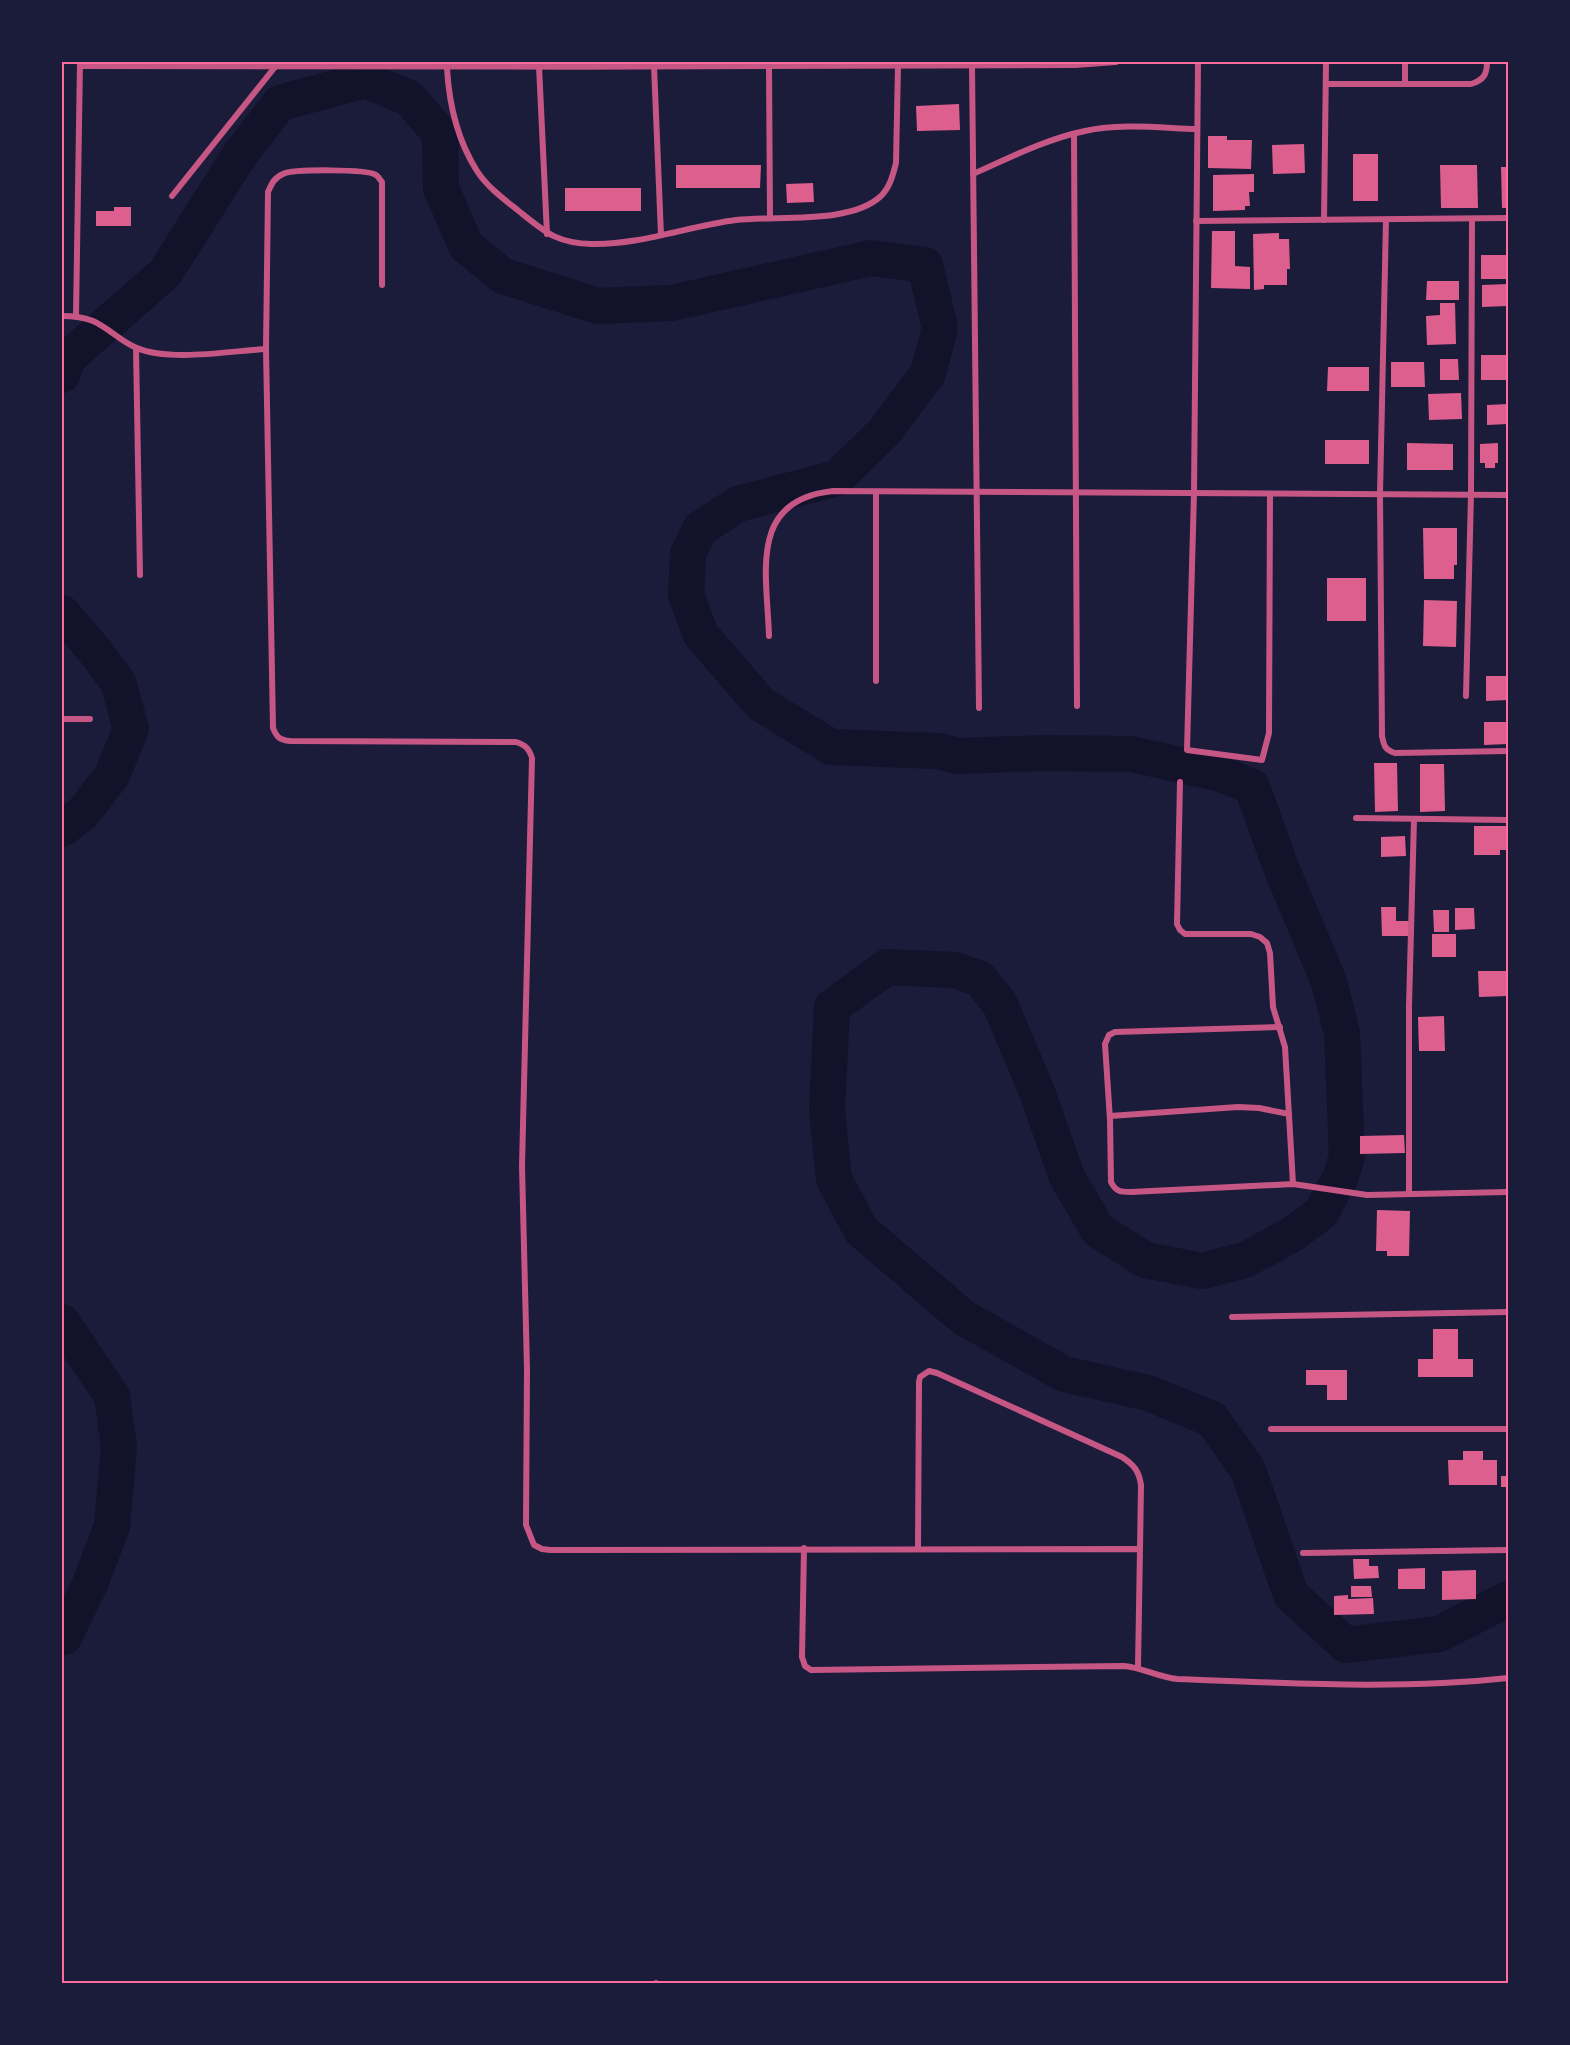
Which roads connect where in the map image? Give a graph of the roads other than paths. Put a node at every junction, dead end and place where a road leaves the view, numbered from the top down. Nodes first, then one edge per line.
1 (1116, 62) edge
2 (1198, 62) edge
3 (1326, 62) edge
4 (1405, 62) edge
5 (1487, 62) edge
6 (80, 64) edge
7 (1004, 64) edge
8 (436, 65) edge
9 (539, 66) junction
10 (654, 66) junction
11 (769, 66) junction
12 (898, 66) junction
13 (972, 66) junction
14 (275, 67) junction
15 (447, 68) junction
16 (1326, 84) junction
17 (1405, 84) junction
18 (1197, 129) junction
19 (1074, 135) junction
20 (973, 174) junction
21 (172, 196) dead end
22 (770, 218) junction
23 (1472, 219) junction
24 (1509, 219) edge
25 (1324, 220) junction
26 (1386, 220) junction
27 (1196, 221) junction
28 (547, 234) junction
29 (661, 235) junction
30 (382, 285) dead end
31 (62, 316) edge
32 (76, 316) junction
33 (136, 348) junction
34 (266, 349) junction
35 (876, 492) junction
36 (976, 492) junction
37 (1076, 493) junction
38 (1194, 493) junction
39 (1270, 494) junction
40 (1380, 494) junction
41 (1471, 494) junction
42 (1509, 495) edge
43 (140, 575) dead end
44 (769, 636) dead end
45 (876, 681) dead end
46 (1466, 696) dead end
47 (1077, 706) dead end
48 (980, 708) dead end
49 (62, 719) edge
50 (90, 719) dead end
51 (1509, 751) edge
52 (1180, 782) dead end
53 (1356, 818) dead end
54 (1414, 819) junction
55 (1509, 820) edge
56 (1280, 1027) junction
57 (1289, 1114) junction
58 (1110, 1116) junction
59 (1293, 1184) junction
60 (1509, 1192) edge
61 (1409, 1194) junction
62 (1509, 1312) edge
63 (1232, 1317) dead end
64 (1271, 1429) dead end
65 (1509, 1429) edge
66 (804, 1548) junction
67 (918, 1548) junction
68 (1140, 1549) junction
69 (1509, 1550) edge
70 (1303, 1553) dead end
71 (1138, 1667) junction
72 (1509, 1678) edge

1 - 7 street
2 - 18 street
3 - 16 street
4 - 17 street
5 - 17 street
6 - 14 street
6 - 32 street
7 - 13 street
8 - 14 street
8 - 15 street
9 - 10 street
9 - 15 street
9 - 28 street
10 - 11 street
10 - 29 street
11 - 12 street
11 - 22 street
12 - 13 street
12 - 22 street
13 - 20 street
14 - 21 street
15 - 28 street
16 - 17 street
16 - 25 street
18 - 19 street
18 - 27 street
19 - 20 street
19 - 37 street
20 - 36 street
22 - 29 street
23 - 24 street
23 - 26 street
23 - 41 street
25 - 26 street
25 - 27 street
26 - 40 street
27 - 38 street
28 - 29 street
30 - 34 street
31 - 32 street
32 - 33 street
33 - 34 street
33 - 43 street
34 - 66 street
35 - 36 street
35 - 44 street
35 - 45 street
36 - 37 street
36 - 48 street
37 - 38 street
37 - 47 street
38 - 39 street
38 - 39 street
39 - 40 street
40 - 41 street
40 - 51 street
41 - 42 street
41 - 46 street
49 - 50 street
52 - 56 street
53 - 54 street
54 - 55 street
54 - 61 street
56 - 57 street
56 - 58 street
57 - 58 street
57 - 59 street
58 - 59 street
59 - 61 street
60 - 61 street
62 - 63 street
64 - 65 street
66 - 67 street
66 - 71 street
67 - 68 street
67 - 68 street
68 - 71 street
69 - 70 street
71 - 72 street

